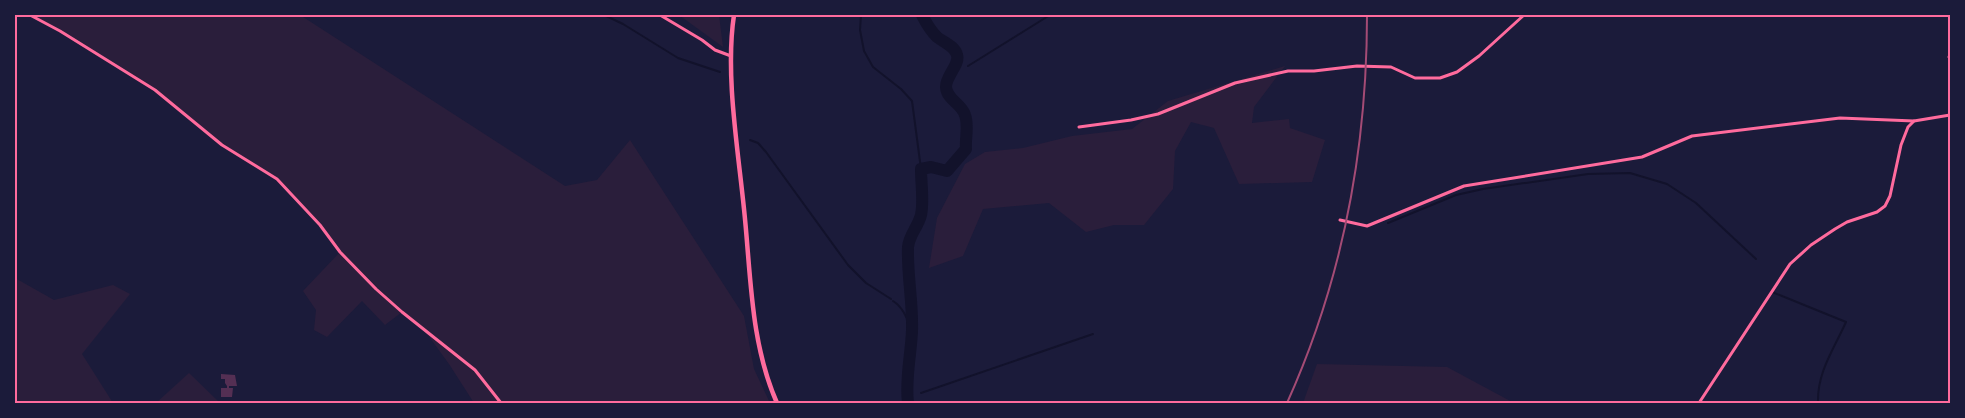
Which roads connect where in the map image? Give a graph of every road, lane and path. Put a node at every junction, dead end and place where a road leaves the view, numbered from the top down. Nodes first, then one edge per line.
1 (30, 15) edge
2 (660, 15) edge
3 (734, 15) edge
4 (1524, 15) edge
5 (731, 56) junction
6 (1950, 115) edge
7 (1914, 121) junction
8 (1079, 127) dead end
9 (1340, 220) dead end
10 (501, 403) edge
11 (777, 403) edge
12 (1698, 403) edge

1 - 10 street
2 - 5 street
3 - 5 main road
4 - 8 street
5 - 11 main road
6 - 7 street
7 - 9 street
7 - 12 street

